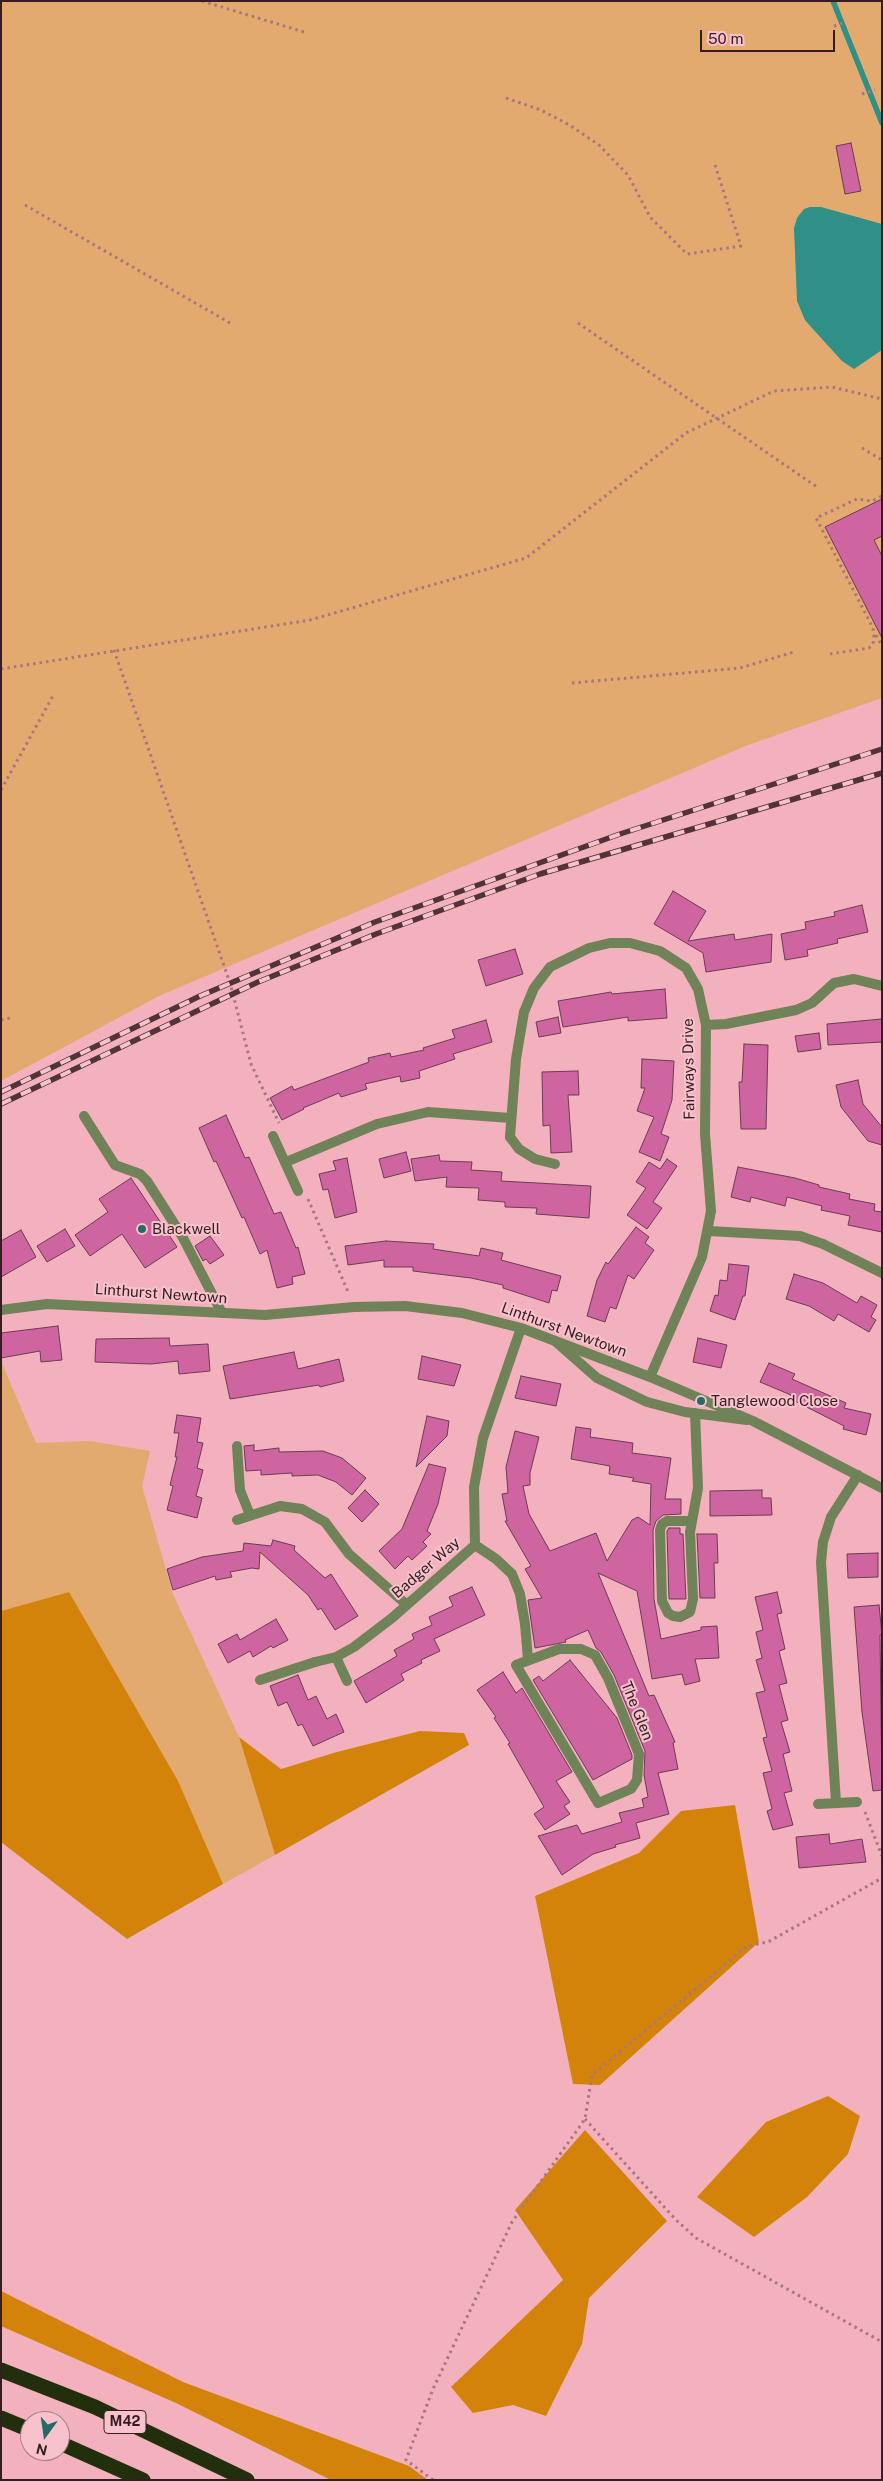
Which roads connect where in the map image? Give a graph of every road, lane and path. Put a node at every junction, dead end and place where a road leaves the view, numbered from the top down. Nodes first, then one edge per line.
1 (202, 1) edge
2 (846, 22) dead end
3 (834, 26) dead end
4 (304, 32) dead end
5 (875, 90) dead end
6 (862, 94) dead end
7 (506, 98) dead end
8 (715, 165) dead end
9 (24, 206) dead end
10 (578, 323) dead end
11 (230, 324) dead end
12 (882, 399) edge
13 (716, 418) junction
14 (862, 448) dead end
15 (882, 460) edge
16 (817, 487) dead end
17 (882, 496) edge
18 (876, 634) dead end
19 (882, 646) edge
20 (114, 650) junction
21 (794, 652) dead end
22 (830, 654) dead end
23 (1, 668) edge
24 (572, 683) dead end
25 (54, 694) dead end
26 (1, 790) edge
27 (882, 986) edge
28 (10, 1018) dead end
29 (1, 1020) edge
30 (706, 1025) junction
31 (84, 1116) dead end
32 (511, 1118) junction
33 (273, 1136) joint
34 (286, 1162) junction
35 (555, 1164) dead end
36 (298, 1191) joint
37 (709, 1231) junction
38 (882, 1273) edge
39 (354, 1307) junction
40 (1, 1310) edge
41 (222, 1313) junction
42 (521, 1328) junction
43 (555, 1341) junction
44 (650, 1377) junction
45 (695, 1413) junction
46 (753, 1421) junction
47 (237, 1446) dead end
48 (858, 1475) junction
49 (882, 1488) edge
50 (250, 1514) junction
51 (237, 1520) dead end
52 (692, 1521) junction
53 (475, 1545) junction
54 (406, 1604) junction
55 (336, 1657) junction
56 (528, 1659) junction
57 (260, 1680) dead end
58 (346, 1682) dead end
59 (857, 1802) joint
60 (836, 1803) junction
61 (818, 1804) dead end
62 (882, 1856) edge
63 (882, 1878) edge
64 (585, 2119) junction
65 (882, 2342) edge
66 (1, 2370) edge
67 (1, 2418) edge
68 (20, 2426) edge
69 (70, 2447) edge
70 (143, 2480) edge
71 (247, 2480) edge
72 (434, 2480) edge

1 - 4 path
2 - 3 path
5 - 6 path
7 - 8 path
9 - 11 path
10 - 13 path
12 - 13 path
13 - 16 path
13 - 20 path
14 - 15 path
17 - 22 path
18 - 19 path
20 - 23 path
20 - 33 path
21 - 24 path
25 - 26 path
27 - 30 street
28 - 29 path
30 - 32 street, Fairways Drive
30 - 37 street, Fairways Drive
31 - 41 street
32 - 34 street
32 - 35 street, Fairways Drive
33 - 34 street
34 - 36 street
36 - 39 path
37 - 38 street
37 - 44 street, Fairways Drive
39 - 41 street, Linthurst Newtown
39 - 42 street, Linthurst Newtown
40 - 41 street, Linthurst Newtown
42 - 43 street, Linthurst Newtown
42 - 53 street, Badger Way
43 - 44 street, Linthurst Newtown
43 - 45 street
44 - 46 street, Linthurst Newtown
45 - 46 street
45 - 52 street
46 - 48 street, Linthurst Newtown
47 - 50 street
48 - 49 street, Linthurst Newtown
48 - 60 street
50 - 51 street
50 - 54 street
52 - 52 street
53 - 54 street, Badger Way
53 - 56 street, The Glen
54 - 55 street, Badger Way
55 - 57 street, Badger Way
55 - 58 street
56 - 56 street, The Glen
59 - 60 street
59 - 62 path
60 - 61 street
63 - 64 path
64 - 65 path
64 - 72 path
66 - 71 highway, M42
67 - 68 highway
69 - 70 highway

